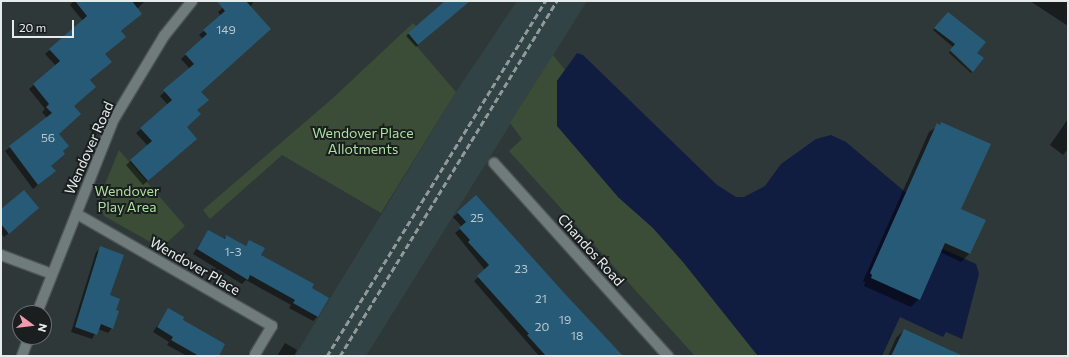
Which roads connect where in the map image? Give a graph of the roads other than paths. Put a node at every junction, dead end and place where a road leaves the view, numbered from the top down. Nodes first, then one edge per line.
1 (192, 1) edge
2 (494, 163) dead end
3 (77, 214) junction
4 (1, 255) edge
5 (52, 274) junction
6 (40, 305) edge
7 (26, 345) edge
8 (255, 354) dead end
9 (22, 356) edge
10 (668, 356) edge

1 - 3 street, Wendover Road
2 - 10 street, Chandos Road
3 - 5 street, Wendover Road
3 - 8 street, Wendover Place
4 - 5 street
5 - 6 street, Wendover Road
7 - 9 street

